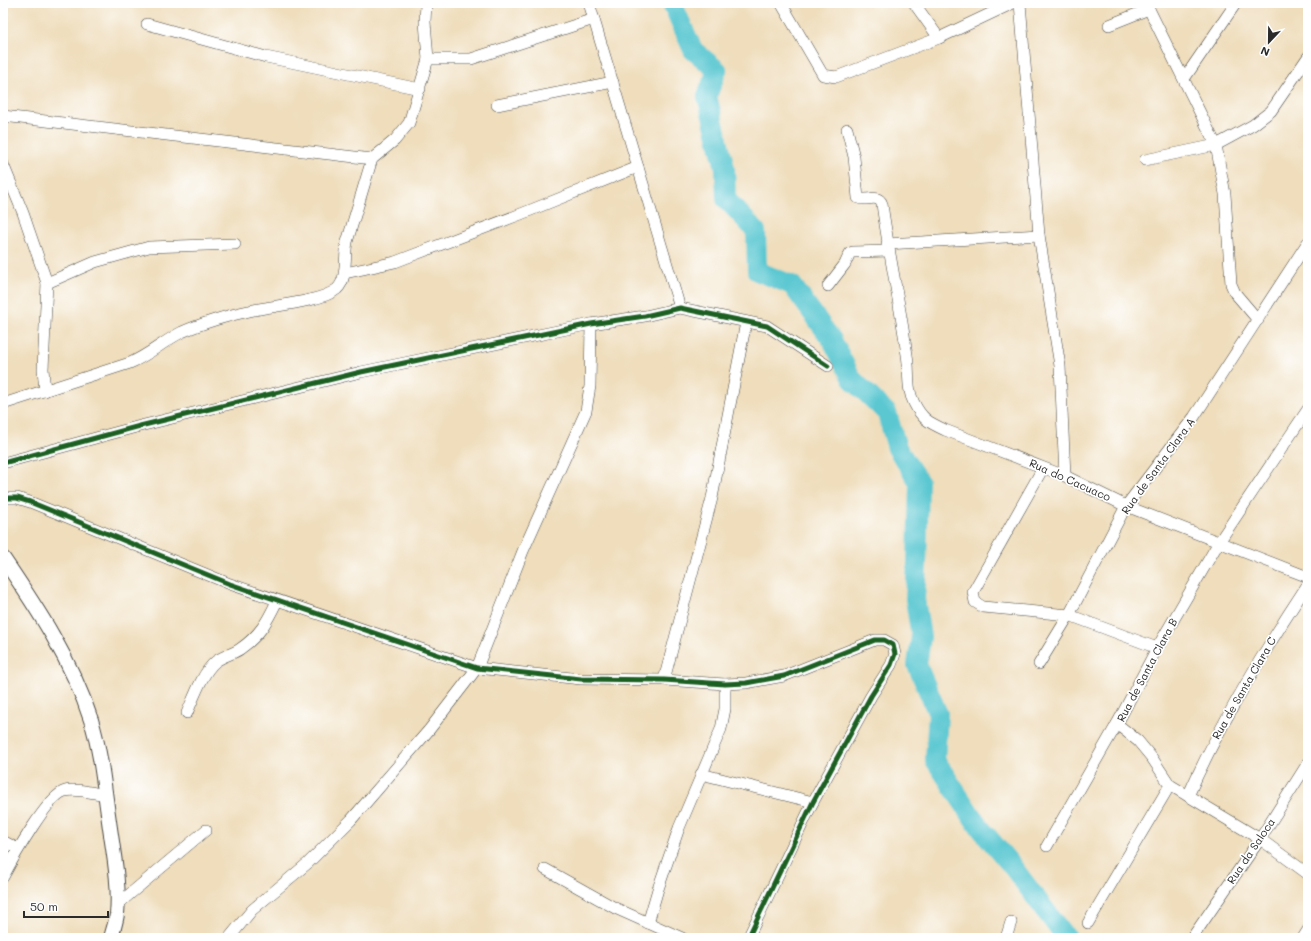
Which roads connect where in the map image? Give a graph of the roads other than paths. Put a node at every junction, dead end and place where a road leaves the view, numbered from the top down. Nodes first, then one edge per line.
1 (426, 3) edge
2 (589, 3) edge
3 (780, 3) edge
4 (914, 3) edge
5 (1013, 3) edge
6 (1020, 3) edge
7 (1236, 3) edge
8 (1147, 6) edge
9 (594, 19) junction
10 (147, 24) dead end
11 (1109, 25) dead end
12 (939, 38) junction
13 (1308, 57) edge
14 (428, 59) junction
15 (1184, 79) junction
16 (613, 82) junction
17 (420, 89) junction
18 (497, 105) dead end
19 (3, 116) edge
20 (847, 129) dead end
21 (1216, 145) junction
22 (372, 159) junction
23 (1145, 160) dead end
24 (3, 164) edge
25 (638, 167) junction
26 (1039, 235) junction
27 (1308, 242) edge
28 (234, 244) dead end
29 (888, 248) junction
30 (345, 273) junction
31 (47, 283) junction
32 (828, 286) dead end
33 (680, 308) junction
34 (1258, 320) junction
35 (746, 322) junction
36 (590, 324) junction
37 (828, 366) dead end
38 (45, 391) junction
39 (3, 404) edge
40 (1308, 409) edge
41 (3, 463) edge
42 (1043, 468) junction
43 (1065, 476) junction
44 (3, 498) edge
45 (1126, 506) junction
46 (1220, 542) junction
47 (3, 558) edge
48 (1308, 577) edge
49 (1308, 584) edge
50 (277, 601) junction
51 (1069, 615) junction
52 (1157, 648) junction
53 (1039, 664) dead end
54 (477, 668) junction
55 (664, 680) junction
56 (725, 684) junction
57 (187, 713) dead end
58 (1117, 724) junction
59 (1308, 763) edge
60 (700, 774) junction
61 (1170, 785) junction
62 (105, 795) junction
63 (1188, 796) junction
64 (813, 802) junction
65 (206, 830) dead end
66 (1260, 839) junction
67 (3, 841) edge
68 (1047, 846) dead end
69 (18, 849) junction
70 (544, 870) dead end
71 (1308, 874) edge
72 (3, 877) edge
73 (118, 904) junction
74 (1011, 922) dead end
75 (648, 923) junction
76 (1088, 923) dead end
77 (1308, 930) edge
78 (111, 938) edge
79 (229, 938) edge
80 (682, 938) edge
81 (748, 938) edge
82 (1006, 938) edge
83 (1192, 938) edge
84 (1303, 938) edge

1 - 14 street
2 - 9 street
3 - 12 street
4 - 12 street
5 - 12 street
6 - 26 street
7 - 15 street
8 - 11 street
8 - 15 street
9 - 14 street
9 - 16 street
10 - 17 street
13 - 21 street
14 - 17 street
15 - 21 street
16 - 18 street
16 - 25 street
17 - 22 street
19 - 22 street
20 - 29 street
21 - 23 street
21 - 34 street
22 - 30 street
24 - 31 street
25 - 30 street
25 - 33 street
26 - 29 street
26 - 43 street
27 - 34 street, Rua de Santa Clara A
28 - 31 street
29 - 32 street
29 - 42 street, Rua do Cacuaco
30 - 38 street
31 - 38 street
33 - 35 street
33 - 36 street
34 - 45 street, Rua de Santa Clara A
35 - 37 street
35 - 55 street
36 - 41 street
36 - 54 street
38 - 39 street
40 - 46 street, Rua de Santa Clara B
42 - 43 street, Rua do Cacuaco
42 - 51 street
43 - 45 street, Rua do Cacuaco
44 - 50 street
45 - 46 street, Rua do Cacuaco
45 - 51 street, Rua de Santa Clara A
46 - 48 street, Rua do Cacuaco
46 - 52 street, Rua de Santa Clara B
47 - 62 street
49 - 63 street, Rua de Santa Clara C
50 - 54 street
50 - 57 street
51 - 52 street
51 - 53 street, Rua de Santa Clara A
52 - 58 street, Rua de Santa Clara B
54 - 55 street
54 - 79 street
55 - 56 street
56 - 60 street
56 - 64 street
58 - 61 street, Rua de Santa Clara B
58 - 68 street
59 - 66 street, Rua da Saloca
60 - 64 street
60 - 75 street
61 - 63 street, Rua de Santa Clara B
61 - 76 street
62 - 69 street
62 - 73 street
63 - 66 street, Rua de Santa Clara B
64 - 81 street
65 - 73 street
66 - 71 street, Rua de Santa Clara B
66 - 83 street, Rua da Saloca
67 - 69 street
69 - 72 street
70 - 75 street
73 - 78 street
74 - 82 street
75 - 80 street
77 - 84 street

